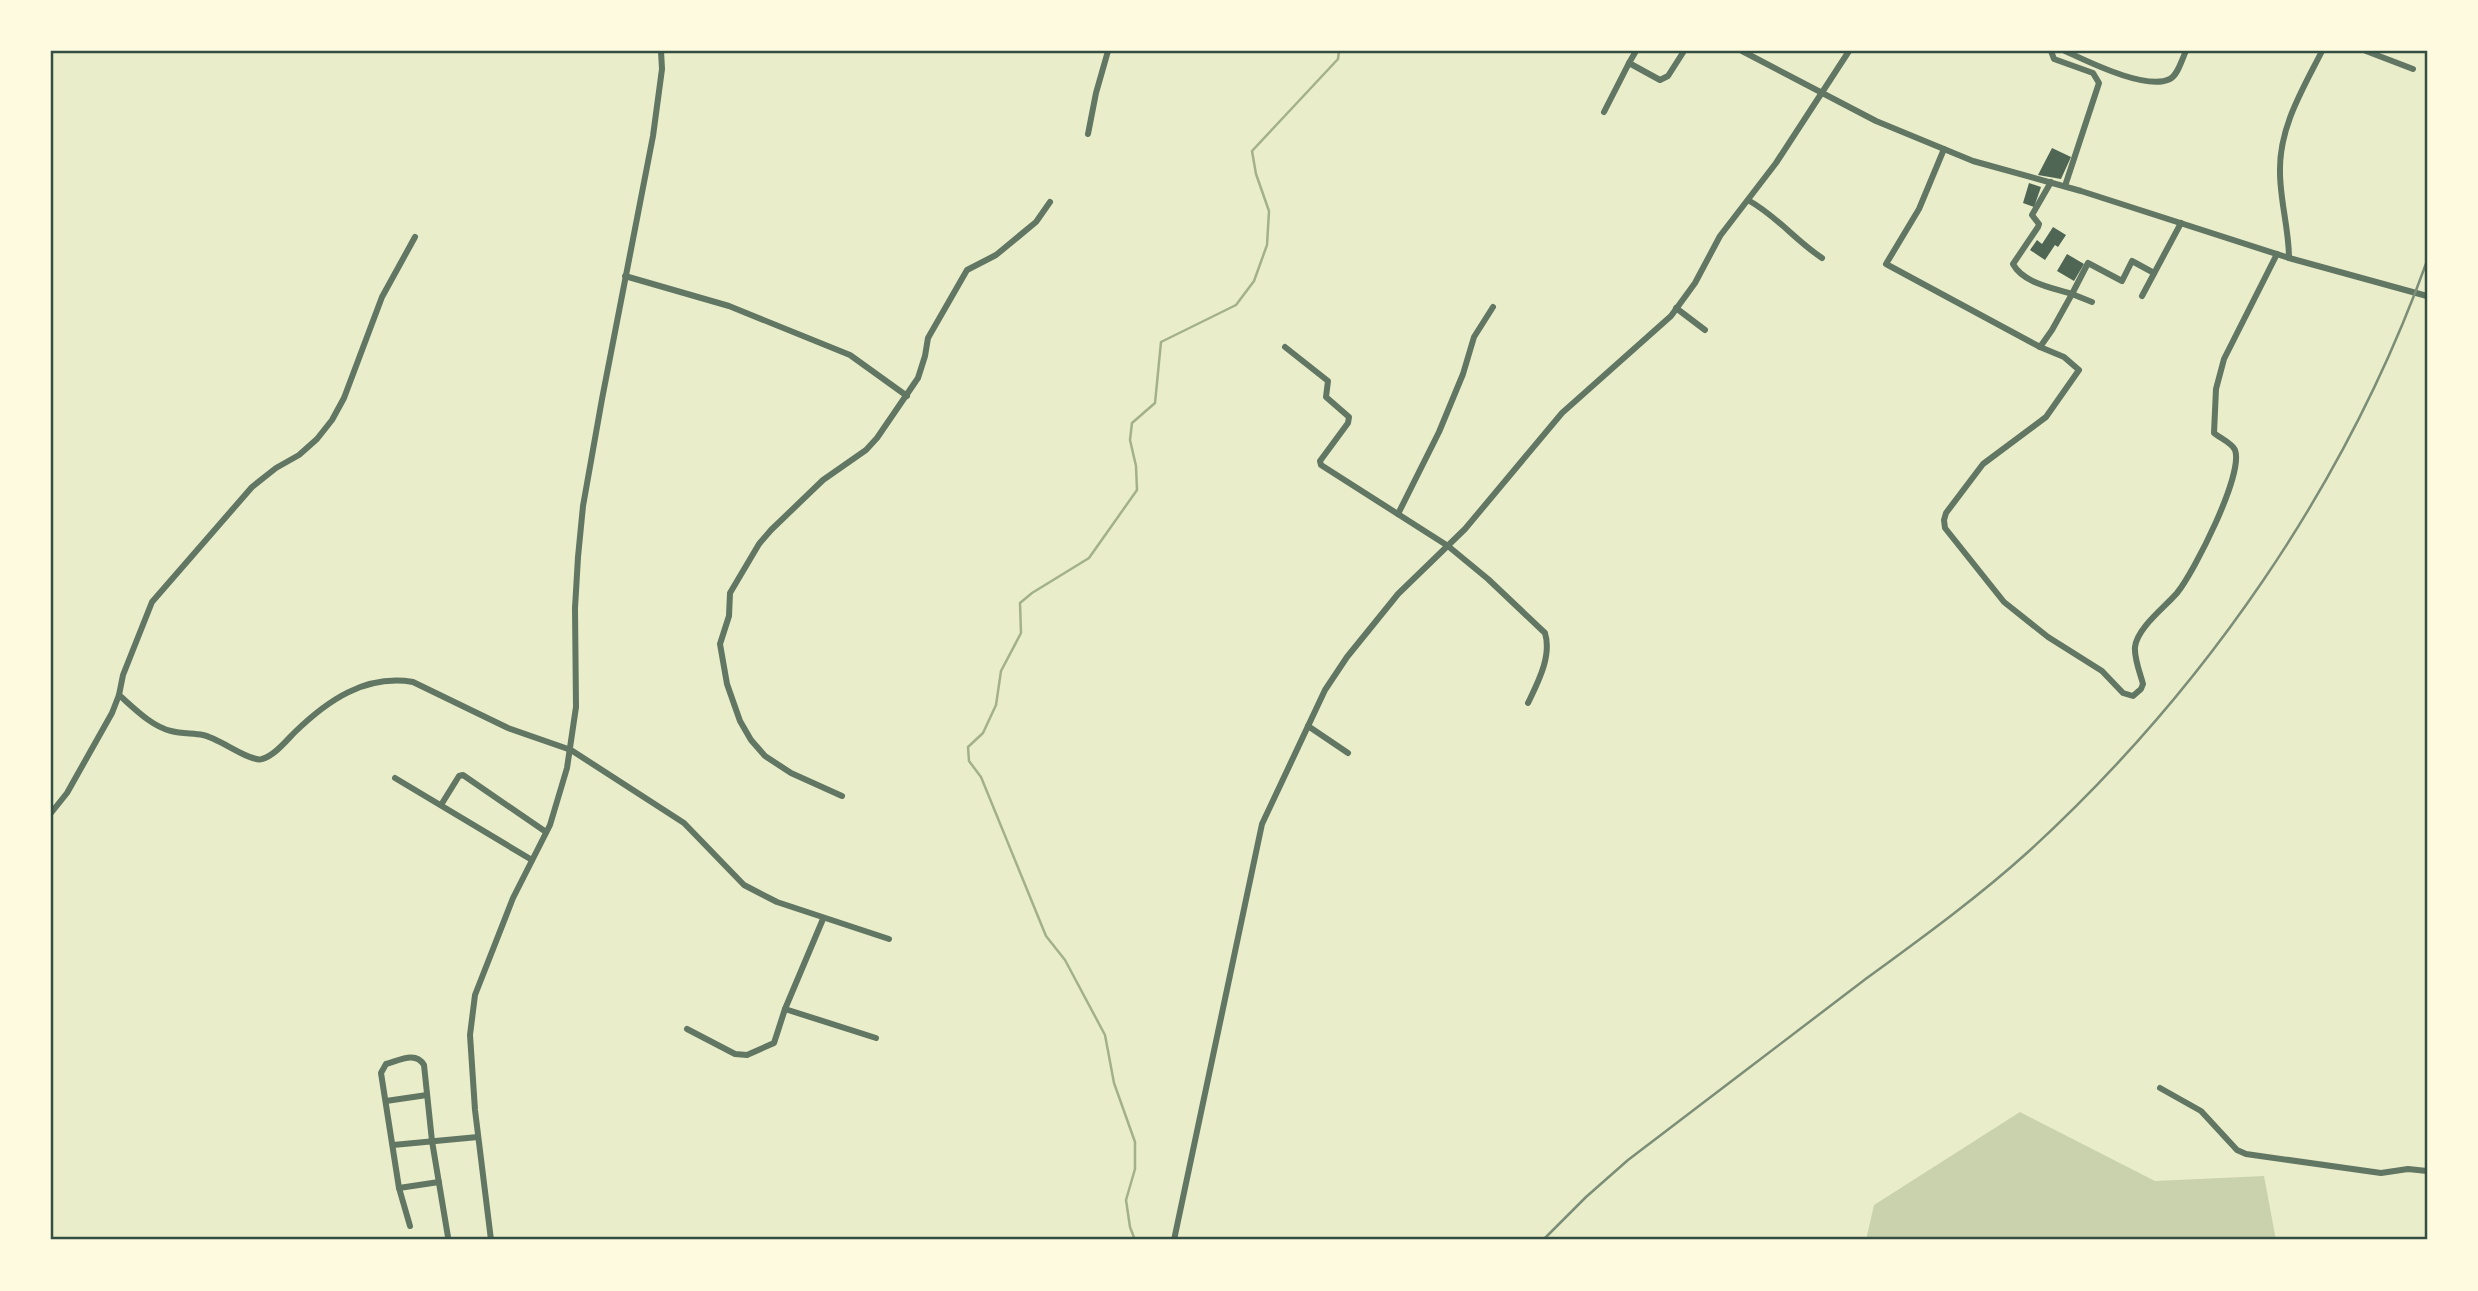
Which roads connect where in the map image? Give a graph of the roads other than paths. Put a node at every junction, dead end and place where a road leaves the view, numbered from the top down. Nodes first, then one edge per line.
1 (661, 51) edge
2 (1108, 51) edge
3 (1636, 51) edge
4 (1685, 51) edge
5 (1742, 51) edge
6 (1849, 51) edge
7 (2051, 51) edge
8 (2065, 51) edge
9 (2186, 51) edge
10 (2322, 51) edge
11 (2366, 51) edge
12 (1629, 63) junction
13 (2413, 69) dead end
14 (1821, 93) junction
15 (1604, 111) dead end
16 (1088, 134) dead end
17 (1944, 149) junction
18 (2051, 182) junction
19 (2065, 186) junction
20 (1748, 200) junction
21 (1050, 202) dead end
22 (2181, 223) junction
23 (415, 237) dead end
24 (2277, 254) junction
25 (1822, 258) dead end
26 (2288, 258) junction
27 (2154, 273) junction
28 (625, 276) junction
29 (2072, 294) junction
30 (2142, 296) dead end
31 (2427, 296) edge
32 (2092, 302) dead end
33 (1493, 307) dead end
34 (1676, 308) junction
35 (1705, 330) dead end
36 (2040, 346) junction
37 (1285, 347) dead end
38 (907, 396) junction
39 (1398, 514) junction
40 (1448, 546) junction
41 (119, 695) junction
42 (1528, 703) dead end
43 (1308, 726) junction
44 (571, 750) junction
45 (1348, 753) dead end
46 (396, 778) dead end
47 (842, 796) dead end
48 (441, 805) junction
49 (51, 813) edge
50 (546, 832) junction
51 (532, 860) junction
52 (823, 919) junction
53 (889, 939) dead end
54 (785, 1010) junction
55 (687, 1029) dead end
56 (876, 1038) dead end
57 (2160, 1088) dead end
58 (427, 1095) junction
59 (386, 1101) junction
60 (478, 1138) junction
61 (432, 1142) junction
62 (393, 1145) junction
63 (2427, 1171) edge
64 (439, 1182) junction
65 (399, 1188) junction
66 (410, 1226) dead end
67 (448, 1237) dead end
68 (491, 1240) edge
69 (1174, 1240) edge

1 - 28 street
2 - 16 street
3 - 12 street
4 - 12 street
5 - 14 street
6 - 14 street
7 - 19 street
8 - 9 street
10 - 26 street
11 - 13 street
12 - 15 street
14 - 17 street
14 - 20 street
17 - 18 street
17 - 36 street
18 - 19 street
18 - 29 street
19 - 22 street
20 - 25 street
20 - 34 street
21 - 38 street
22 - 24 street
22 - 27 street
23 - 41 street
24 - 26 street
24 - 36 street
26 - 31 street
27 - 29 street
27 - 30 street
28 - 38 street
28 - 44 street
29 - 32 street
29 - 36 street
33 - 39 street
34 - 35 street
34 - 40 street
37 - 39 street
38 - 47 street
39 - 40 street
40 - 42 street
40 - 43 street
41 - 44 street
41 - 49 street
43 - 45 street
43 - 69 street
44 - 50 street
44 - 52 street
46 - 48 street
48 - 50 street
48 - 51 street
50 - 51 street
51 - 60 street
52 - 53 street
52 - 54 street
54 - 55 street
54 - 56 street
57 - 63 street
58 - 59 street
58 - 59 street
58 - 61 street
59 - 62 street
60 - 61 street
60 - 68 street
61 - 62 street
61 - 64 street
62 - 65 street
64 - 65 street
64 - 67 street
65 - 66 street

